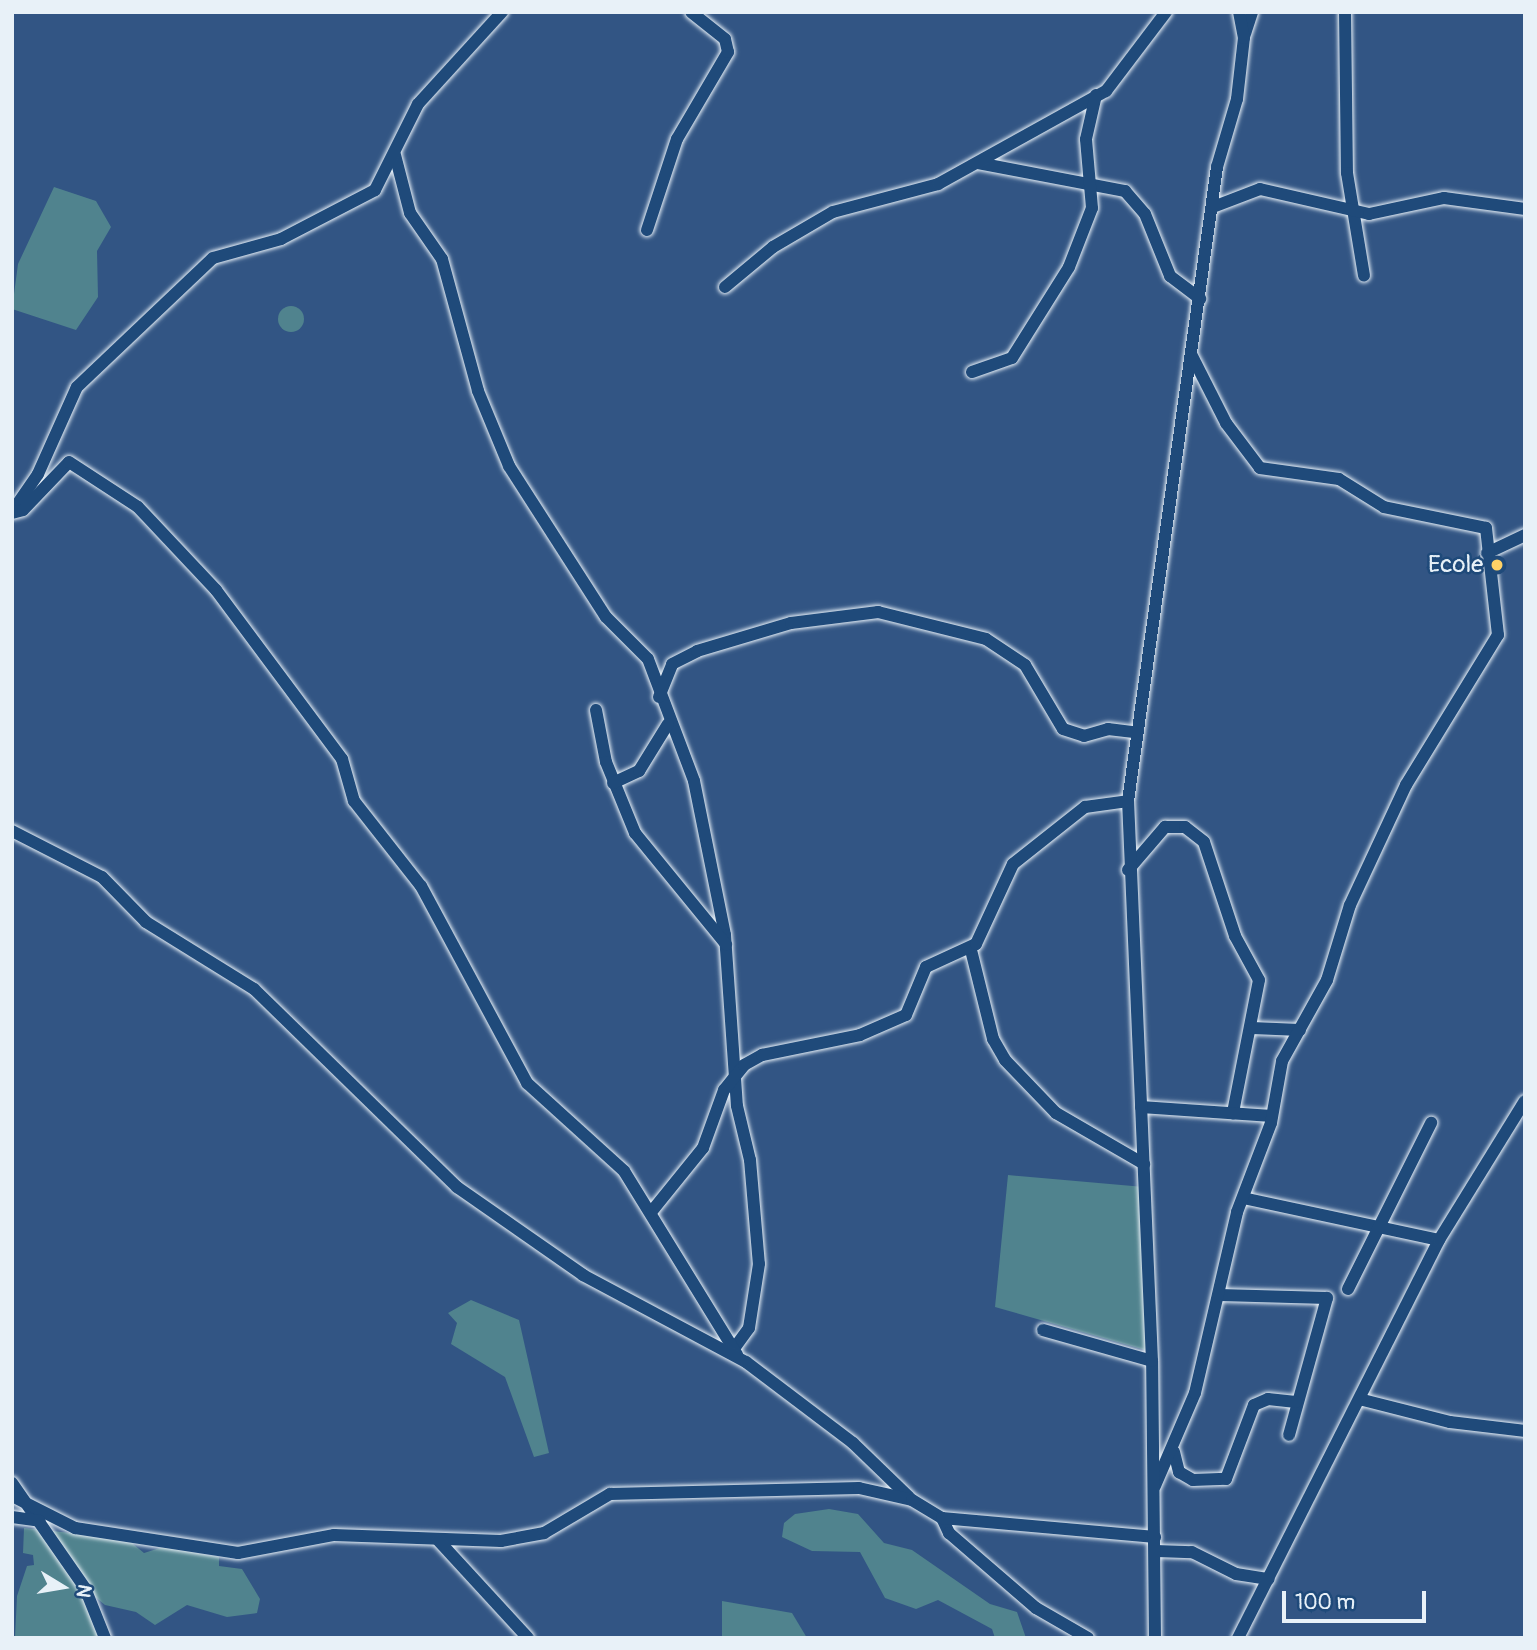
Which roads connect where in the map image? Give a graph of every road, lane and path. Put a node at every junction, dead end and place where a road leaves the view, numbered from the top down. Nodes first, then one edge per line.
1 (502, 12) edge
2 (691, 12) edge
3 (1166, 12) edge
4 (1239, 12) edge
5 (1252, 12) edge
6 (1345, 12) edge
7 (1244, 38) junction
8 (1096, 95) junction
9 (395, 155) junction
10 (978, 163) junction
11 (1092, 183) junction
12 (1213, 207) junction
13 (1351, 208) junction
14 (1525, 209) edge
15 (648, 230) dead end
16 (1364, 276) dead end
17 (725, 287) dead end
18 (1200, 299) junction
19 (1192, 356) junction
20 (972, 372) dead end
21 (12, 512) edge
22 (1525, 535) edge
23 (1487, 553) junction
24 (659, 697) junction
25 (596, 709) dead end
26 (668, 724) junction
27 (1134, 732) junction
28 (614, 783) junction
29 (1128, 801) junction
30 (12, 831) edge
31 (1128, 870) junction
32 (726, 944) junction
33 (971, 950) junction
34 (1252, 1028) junction
35 (1300, 1030) junction
36 (735, 1076) junction
37 (1524, 1106) edge
38 (1140, 1107) junction
39 (1233, 1113) junction
40 (1272, 1116) junction
41 (1431, 1122) dead end
42 (1144, 1164) junction
43 (1243, 1198) junction
44 (652, 1211) junction
45 (1379, 1225) junction
46 (1439, 1240) junction
47 (1348, 1289) dead end
48 (1220, 1295) junction
49 (1043, 1330) dead end
50 (736, 1353) junction
51 (1152, 1361) junction
52 (1363, 1400) junction
53 (1296, 1402) junction
54 (1525, 1431) edge
55 (1289, 1435) dead end
56 (1174, 1452) junction
57 (12, 1483) edge
58 (1155, 1487) junction
59 (12, 1496) edge
60 (912, 1500) junction
61 (34, 1514) junction
62 (12, 1517) edge
63 (942, 1518) junction
64 (1156, 1537) junction
65 (438, 1540) junction
66 (1156, 1551) junction
67 (1269, 1578) junction
68 (105, 1638) edge
69 (528, 1638) edge
70 (1088, 1638) edge
71 (1155, 1638) edge
72 (1238, 1638) edge

1 - 9 street
2 - 15 street
3 - 8 street
4 - 7 street
5 - 7 street
6 - 13 street
7 - 12 street
8 - 10 street
8 - 11 street
9 - 21 street
9 - 24 street
10 - 11 street
10 - 17 street
11 - 18 street
11 - 20 street
12 - 13 street
12 - 18 street
13 - 14 street
13 - 16 street
18 - 19 street
19 - 23 street
19 - 27 street
21 - 44 street
22 - 23 street
23 - 35 street
24 - 26 street
24 - 27 street
25 - 28 street
26 - 28 street
26 - 32 street
27 - 29 street
28 - 32 street
29 - 31 street
29 - 33 street
30 - 50 street
31 - 34 street
31 - 38 street
32 - 36 street
33 - 36 street
33 - 42 street
34 - 35 street
34 - 39 street
35 - 40 street
36 - 44 street
36 - 50 street
37 - 46 street
38 - 39 street
38 - 42 street
39 - 40 street
40 - 43 street
41 - 45 street
42 - 51 street
43 - 45 street
43 - 48 street
44 - 50 street
45 - 46 street
45 - 47 street
46 - 52 street
48 - 53 street
48 - 56 street
49 - 51 street
50 - 60 street
51 - 58 street
52 - 54 street
52 - 67 street
53 - 55 street
53 - 56 street
56 - 58 street
57 - 61 street
58 - 64 street
59 - 61 street
60 - 63 street
60 - 65 street
61 - 62 street
61 - 65 street
61 - 68 street
63 - 64 street
63 - 70 street
64 - 66 street
65 - 69 street
66 - 67 street
66 - 71 street
67 - 72 street

